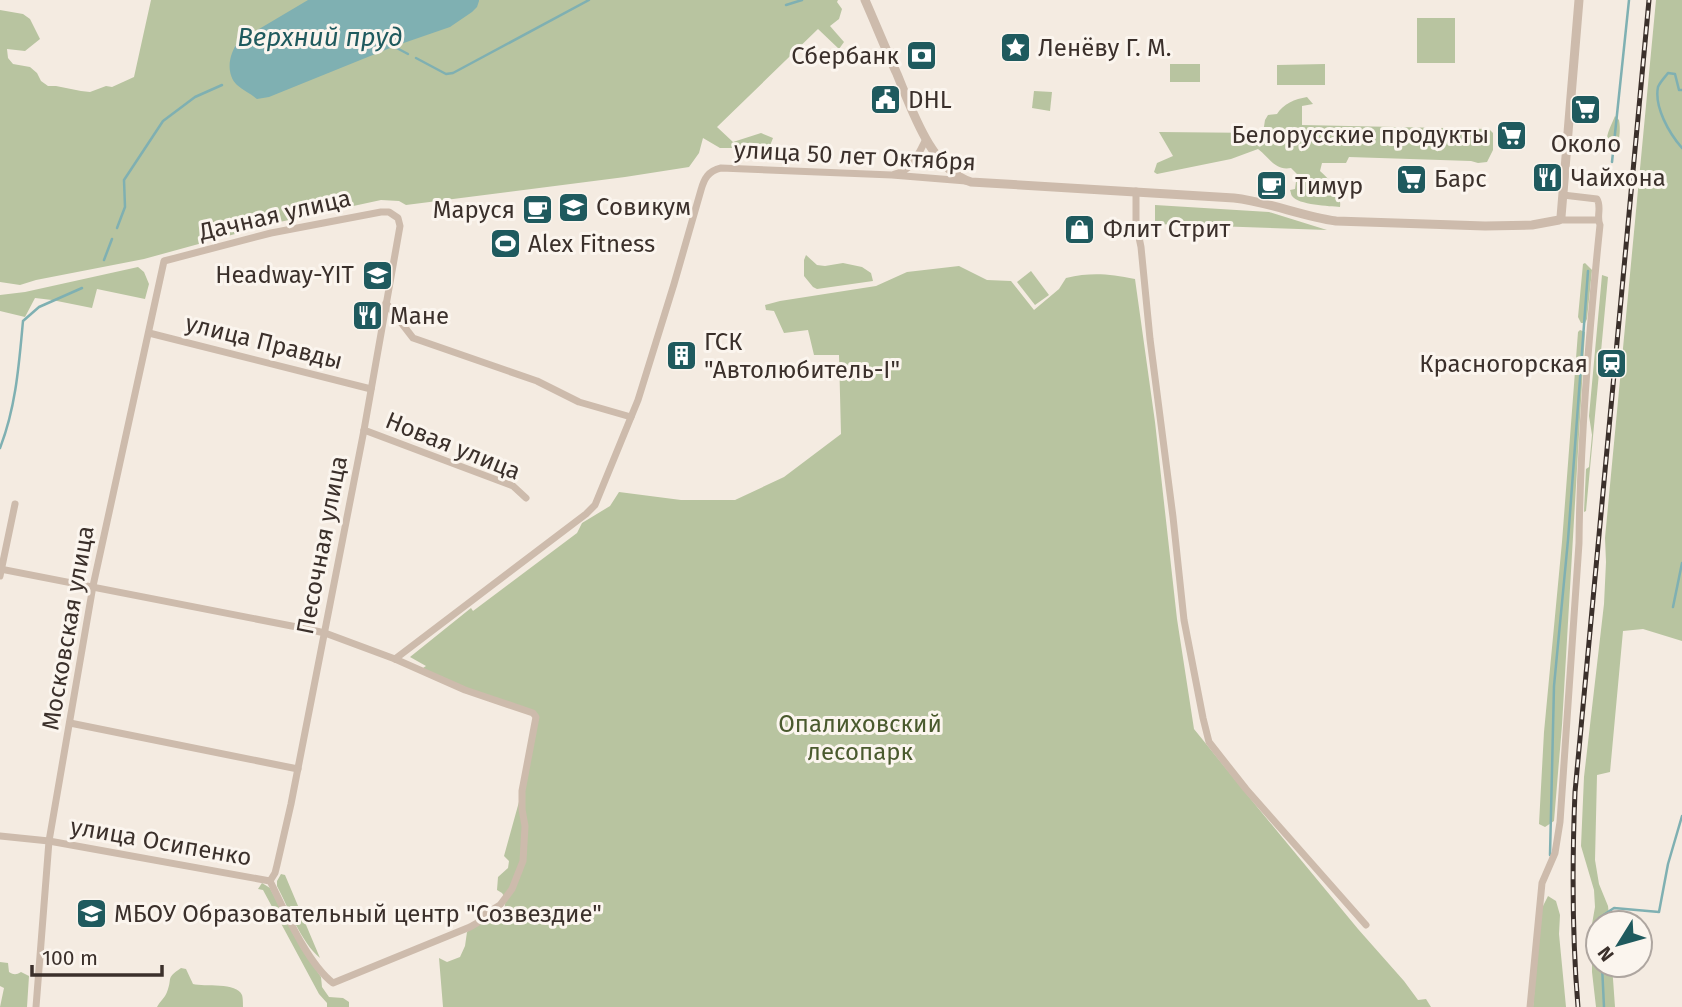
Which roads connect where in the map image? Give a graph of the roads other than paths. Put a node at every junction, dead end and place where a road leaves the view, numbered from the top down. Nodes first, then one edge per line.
1 (865, 0) edge
2 (1579, 0) edge
3 (926, 139) junction
4 (892, 174) junction
5 (971, 182) junction
6 (1136, 191) junction
7 (1563, 195) junction
8 (395, 215) joint
9 (1559, 220) junction
10 (1598, 220) junction
11 (164, 261) joint
12 (386, 303) junction
13 (149, 333) junction
14 (371, 389) junction
15 (631, 417) junction
16 (364, 430) junction
17 (526, 498) dead end
18 (15, 504) dead end
19 (0, 571) edge
20 (93, 586) junction
21 (324, 633) junction
22 (395, 659) junction
23 (70, 723) junction
24 (298, 769) junction
25 (0, 836) edge
26 (49, 841) junction
27 (270, 881) junction
28 (1366, 925) dead end
29 (36, 1007) edge
30 (1530, 1007) edge

1 - 3 street
2 - 7 street
3 - 4 street
3 - 5 street
4 - 5 street, улица 50 лет Октября
4 - 15 street, улица 50 лет Октября
5 - 6 street, улица 50 лет Октября
6 - 9 street, улица 50 лет Октября
6 - 28 street
7 - 9 street
7 - 10 street
8 - 11 street, Дачная улица
8 - 12 street, Песочная улица
9 - 10 street
10 - 30 street
11 - 13 street, Московская улица
12 - 14 street, Песочная улица
12 - 15 street
13 - 14 street, улица Правды
13 - 20 street, Московская улица
14 - 16 street, Песочная улица
15 - 22 street, улица 50 лет Октября
16 - 17 street, Новая улица
16 - 21 street, Песочная улица
18 - 19 street
19 - 20 street
20 - 21 street
20 - 23 street, Московская улица
21 - 22 street
21 - 24 street, Песочная улица
22 - 27 street, улица Осипенко
23 - 24 street
23 - 26 street, Московская улица
24 - 27 street, Песочная улица
25 - 26 street, улица Осипенко
26 - 27 street, улица Осипенко
26 - 29 street, Московская улица

